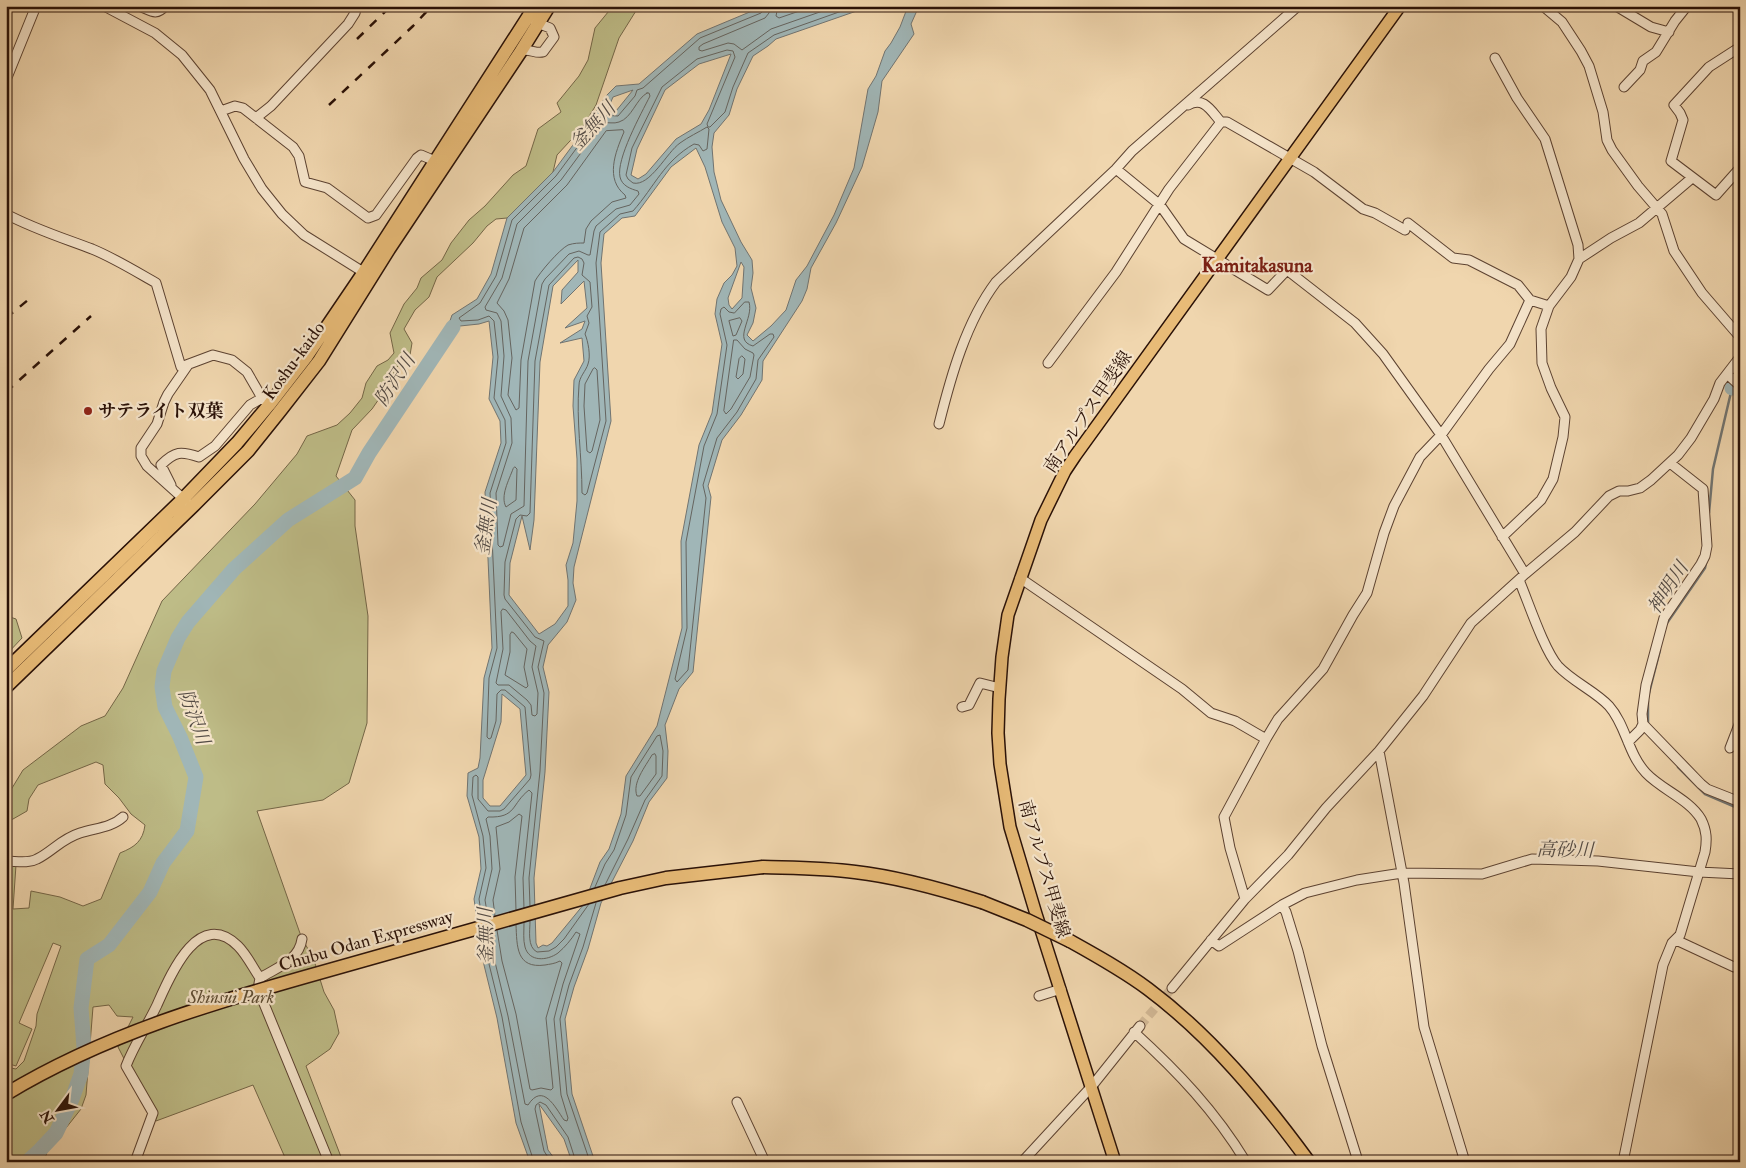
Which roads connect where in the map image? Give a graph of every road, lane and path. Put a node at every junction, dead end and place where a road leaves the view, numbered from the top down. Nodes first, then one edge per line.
1 (36, 6) edge
2 (104, 6) edge
3 (139, 6) edge
4 (165, 6) edge
5 (357, 6) edge
6 (549, 6) edge
7 (1298, 6) edge
8 (1400, 6) edge
9 (1543, 6) edge
10 (1616, 6) edge
11 (1688, 6) edge
12 (532, 13) edge
13 (1668, 32) junction
14 (1740, 47) edge
15 (521, 51) junction
16 (1495, 58) dead end
17 (6, 80) edge
18 (1624, 87) dead end
19 (221, 111) junction
20 (256, 118) junction
21 (1221, 122) junction
22 (1162, 124) junction
23 (1291, 158) junction
24 (435, 161) junction
25 (1116, 168) junction
26 (1740, 168) edge
27 (1692, 178) junction
28 (1160, 205) junction
29 (1656, 208) junction
30 (6, 214) edge
31 (1218, 259) junction
32 (1579, 259) junction
33 (368, 275) junction
34 (1530, 300) junction
35 (1549, 306) junction
36 (1740, 337) edge
37 (1740, 357) edge
38 (1048, 363) dead end
39 (188, 365) junction
40 (1728, 374) junction
41 (1740, 386) edge
42 (265, 401) junction
43 (939, 424) dead end
44 (1441, 435) junction
45 (1670, 463) junction
46 (183, 498) junction
47 (1502, 537) junction
48 (1522, 577) junction
49 (1020, 578) junction
50 (6, 670) edge
51 (6, 687) edge
52 (1000, 688) junction
53 (962, 707) dead end
54 (1740, 722) edge
55 (1643, 724) junction
56 (1266, 739) junction
57 (1628, 742) junction
58 (1730, 748) dead end
59 (1379, 751) junction
60 (1740, 802) edge
61 (123, 817) dead end
62 (6, 861) edge
63 (1699, 872) junction
64 (1402, 873) junction
65 (1740, 874) edge
66 (1245, 899) junction
67 (1282, 904) junction
68 (302, 940) dead end
69 (1211, 940) junction
70 (1676, 940) junction
71 (1740, 968) edge
72 (260, 978) junction
73 (1172, 988) tunnel mouth
74 (1061, 989) junction
75 (1039, 996) dead end
76 (1092, 1086) junction
77 (6, 1094) edge
78 (737, 1102) dead end
79 (137, 1161) edge
80 (329, 1162) edge
81 (765, 1162) edge
82 (1022, 1162) edge
83 (1116, 1162) edge
84 (1246, 1162) edge
85 (1309, 1162) edge
86 (1360, 1162) edge
87 (1465, 1162) edge
88 (1623, 1162) edge

1 - 17 street
2 - 19 street
3 - 4 street
5 - 20 street
6 - 12 highway, Koshu-kaido
7 - 22 street
8 - 23 main road, 南アルプス甲斐線
9 - 29 street
10 - 13 street
11 - 13 street
12 - 15 highway, Koshu-kaido
12 - 15 street
12 - 24 highway, Koshu-kaido
13 - 18 street
14 - 27 street
15 - 33 highway, Koshu-kaido
16 - 32 street
19 - 20 street
19 - 33 street
20 - 24 street
21 - 22 street
21 - 23 street
21 - 28 street
22 - 25 street
23 - 31 main road, 南アルプス甲斐線
23 - 34 street
24 - 33 highway, Koshu-kaido
25 - 28 street
25 - 43 street
26 - 27 street
27 - 29 street
28 - 31 street
28 - 38 street
29 - 32 street
29 - 36 street
30 - 39 street
31 - 44 street
31 - 49 main road, 南アルプス甲斐線
32 - 35 street
33 - 42 highway, Koshu-kaido
33 - 46 highway, Koshu-kaido
34 - 35 street
34 - 44 street
35 - 47 street
37 - 40 street
39 - 42 street
39 - 46 street
40 - 41 street
40 - 45 street
42 - 46 highway, Koshu-kaido
42 - 46 street
44 - 47 street
44 - 56 street
45 - 48 street
45 - 55 street
46 - 50 highway, Koshu-kaido
46 - 51 highway, Koshu-kaido
47 - 48 street
48 - 57 street
48 - 59 street
49 - 52 main road, 南アルプス甲斐線
49 - 56 street
52 - 53 street
52 - 74 main road, 南アルプス甲斐線
54 - 58 street
55 - 57 street
55 - 60 street
56 - 66 street
57 - 63 street
59 - 64 street
59 - 66 street
61 - 62 street
63 - 64 street
63 - 65 street
63 - 70 street
64 - 67 street
64 - 87 street
66 - 69 street
67 - 69 street
67 - 86 street
68 - 72 street
69 - 73 street
70 - 71 street
70 - 88 street
72 - 79 street
72 - 80 street
74 - 75 street
74 - 76 main road, 南アルプス甲斐線
76 - 82 street
76 - 83 main road, 南アルプス甲斐線
76 - 84 street
77 - 85 highway, Chubu Odan Expressway, bridge
78 - 81 street

